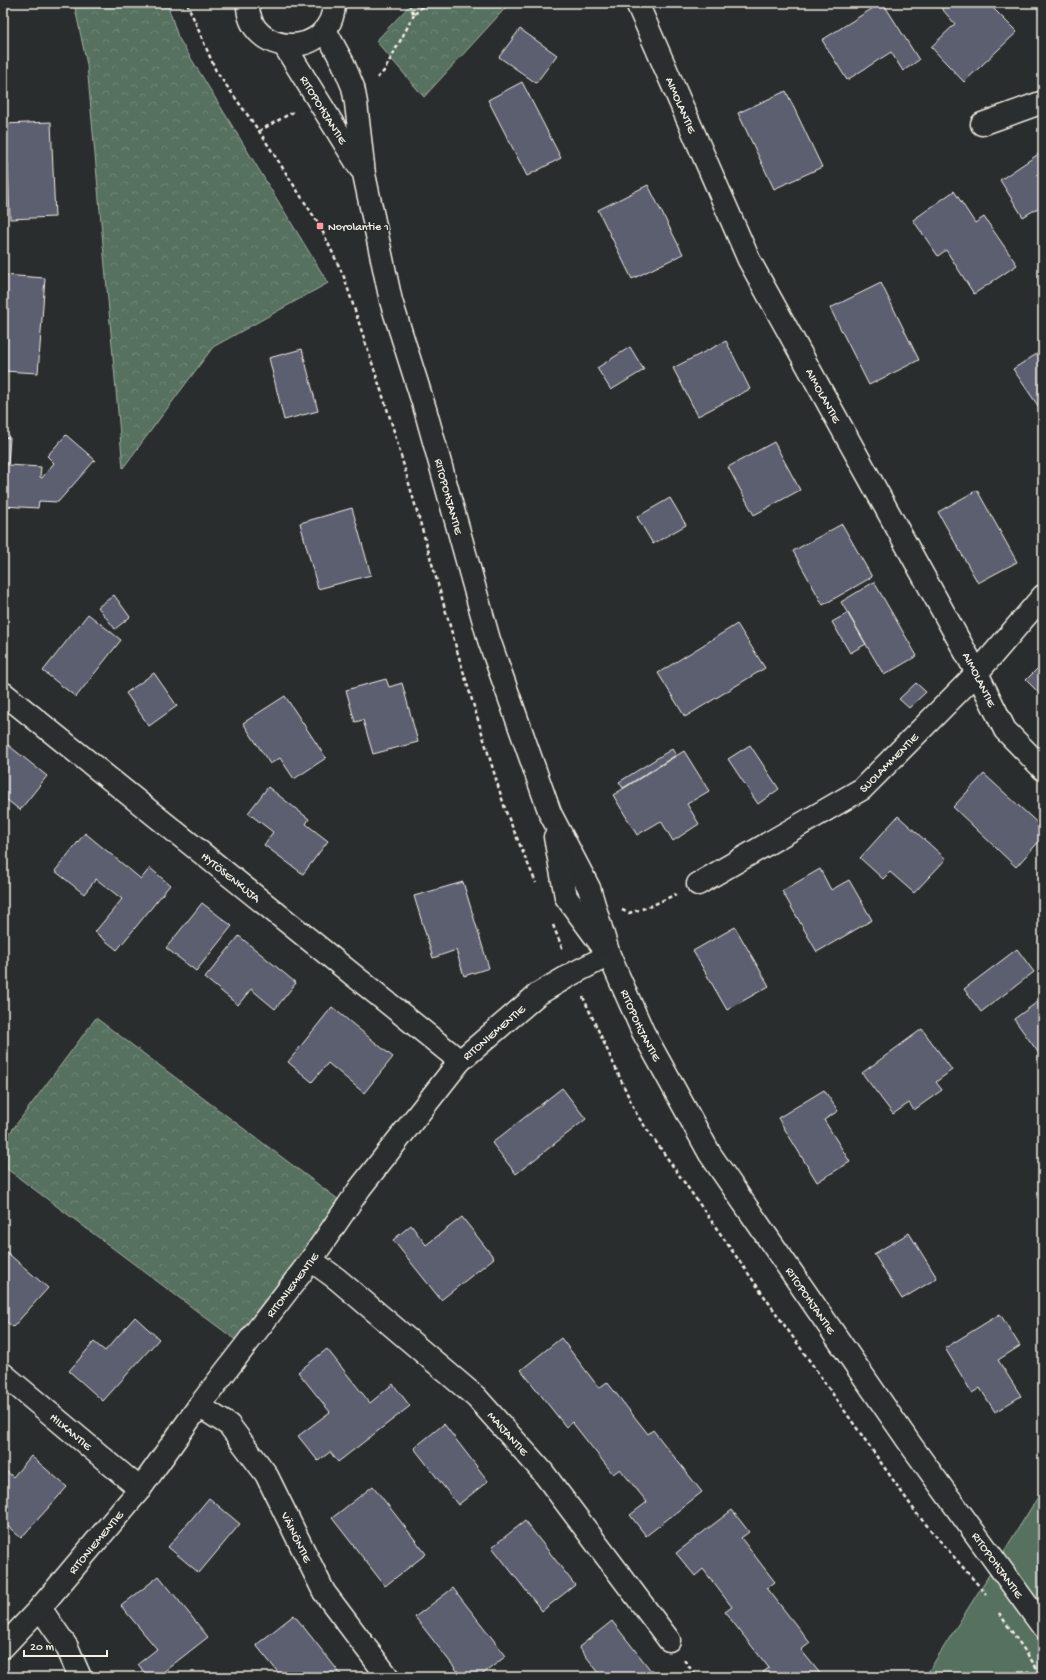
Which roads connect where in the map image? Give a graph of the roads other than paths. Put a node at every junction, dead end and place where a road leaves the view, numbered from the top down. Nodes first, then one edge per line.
1 (248, 3) edge
2 (334, 3) edge
3 (637, 3) edge
4 (325, 30) junction
5 (284, 45) junction
6 (1043, 102) edge
7 (982, 124) dead end
8 (364, 174) junction
9 (1043, 596) edge
10 (977, 673) junction
11 (3, 693) edge
12 (1043, 769) edge
13 (698, 884) road end
14 (609, 955) junction
15 (460, 1061) junction
16 (311, 1260) junction
17 (3, 1374) edge
18 (199, 1406) junction
19 (140, 1489) junction
20 (40, 1608) junction
21 (1043, 1627) edge
22 (669, 1640) dead end
23 (3, 1647) edge
24 (80, 1677) edge
25 (388, 1677) edge

1 - 5 street
2 - 4 street
3 - 10 street, AIMOLANTIE
4 - 5 street
4 - 8 street, RITOPOHJANTIE
5 - 8 street, RITOPOHJANTIE
6 - 7 street
8 - 14 street, RITOPOHJANTIE
9 - 10 street, SUOLAMMENTIE
10 - 12 street, AIMOLANTIE
10 - 13 street, SUOLAMMENTIE
11 - 15 street, HYTÖSENKUJA
14 - 15 street, RITONIEMENTIE
14 - 21 street, RITOPOHJANTIE
15 - 16 street, RITONIEMENTIE
16 - 18 street, RITONIEMENTIE
16 - 22 street, MAIJANTIE
17 - 19 street, HILKANTIE
18 - 19 street, RITONIEMENTIE
18 - 25 street, VÄINÖNTIE
19 - 20 street, RITONIEMENTIE
20 - 23 street, RITONIEMENTIE
20 - 24 street

